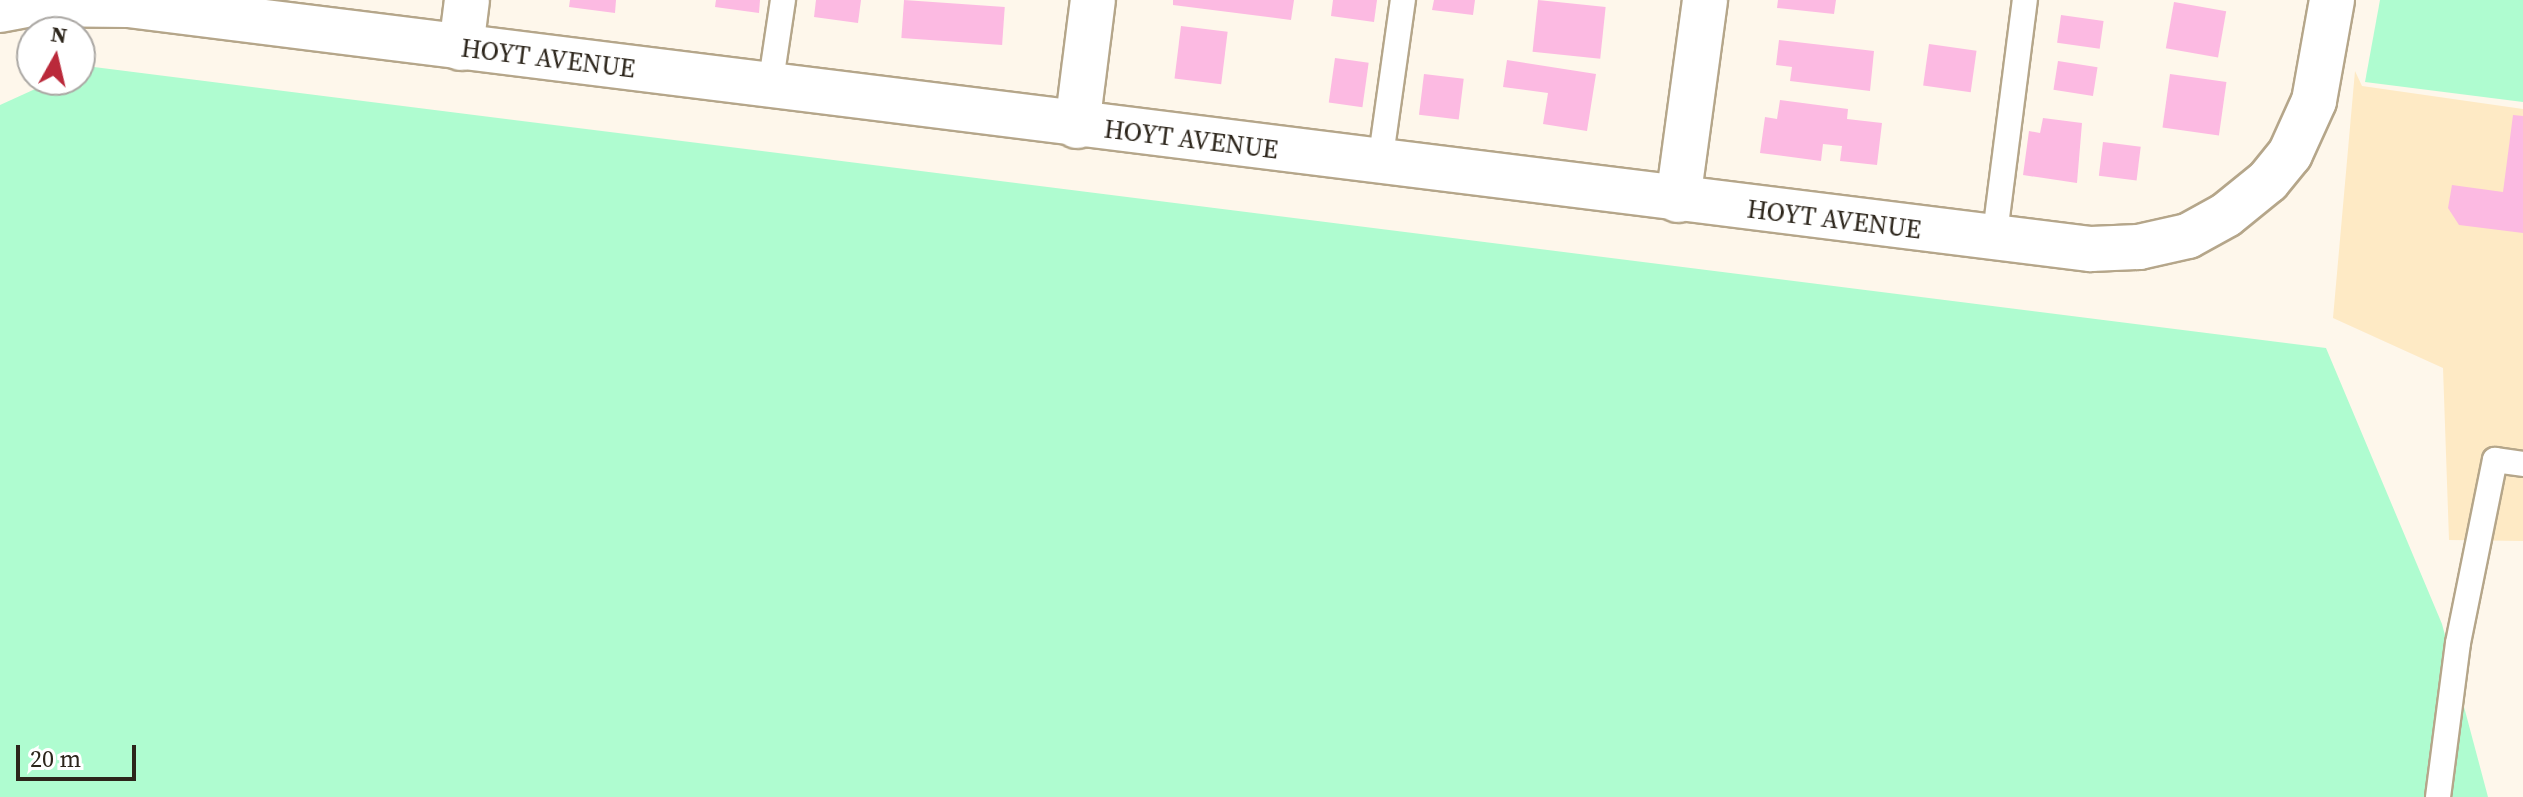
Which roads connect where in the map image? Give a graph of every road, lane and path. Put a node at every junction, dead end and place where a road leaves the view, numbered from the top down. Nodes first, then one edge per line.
1 (467, 0) edge
2 (783, 0) edge
3 (1093, 0) edge
4 (1403, 0) edge
5 (1705, 0) edge
6 (2025, 0) edge
7 (2332, 0) edge
8 (131, 3) edge
9 (0, 10) edge
10 (461, 48) junction
11 (770, 87) junction
12 (1077, 126) junction
13 (1380, 163) junction
14 (1678, 200) junction
15 (1994, 241) junction
16 (2523, 464) edge
17 (2438, 797) edge

1 - 10 main road
2 - 11 lane
3 - 12 main road
4 - 13 lane
5 - 14 main road
6 - 15 lane
7 - 15 main road, HOYT AVENUE
8 - 9 main road, HOYT AVENUE
8 - 10 main road, HOYT AVENUE
10 - 11 main road, HOYT AVENUE
11 - 12 main road, HOYT AVENUE
12 - 13 main road, HOYT AVENUE
13 - 14 main road, HOYT AVENUE
14 - 15 main road, HOYT AVENUE
16 - 17 lane

